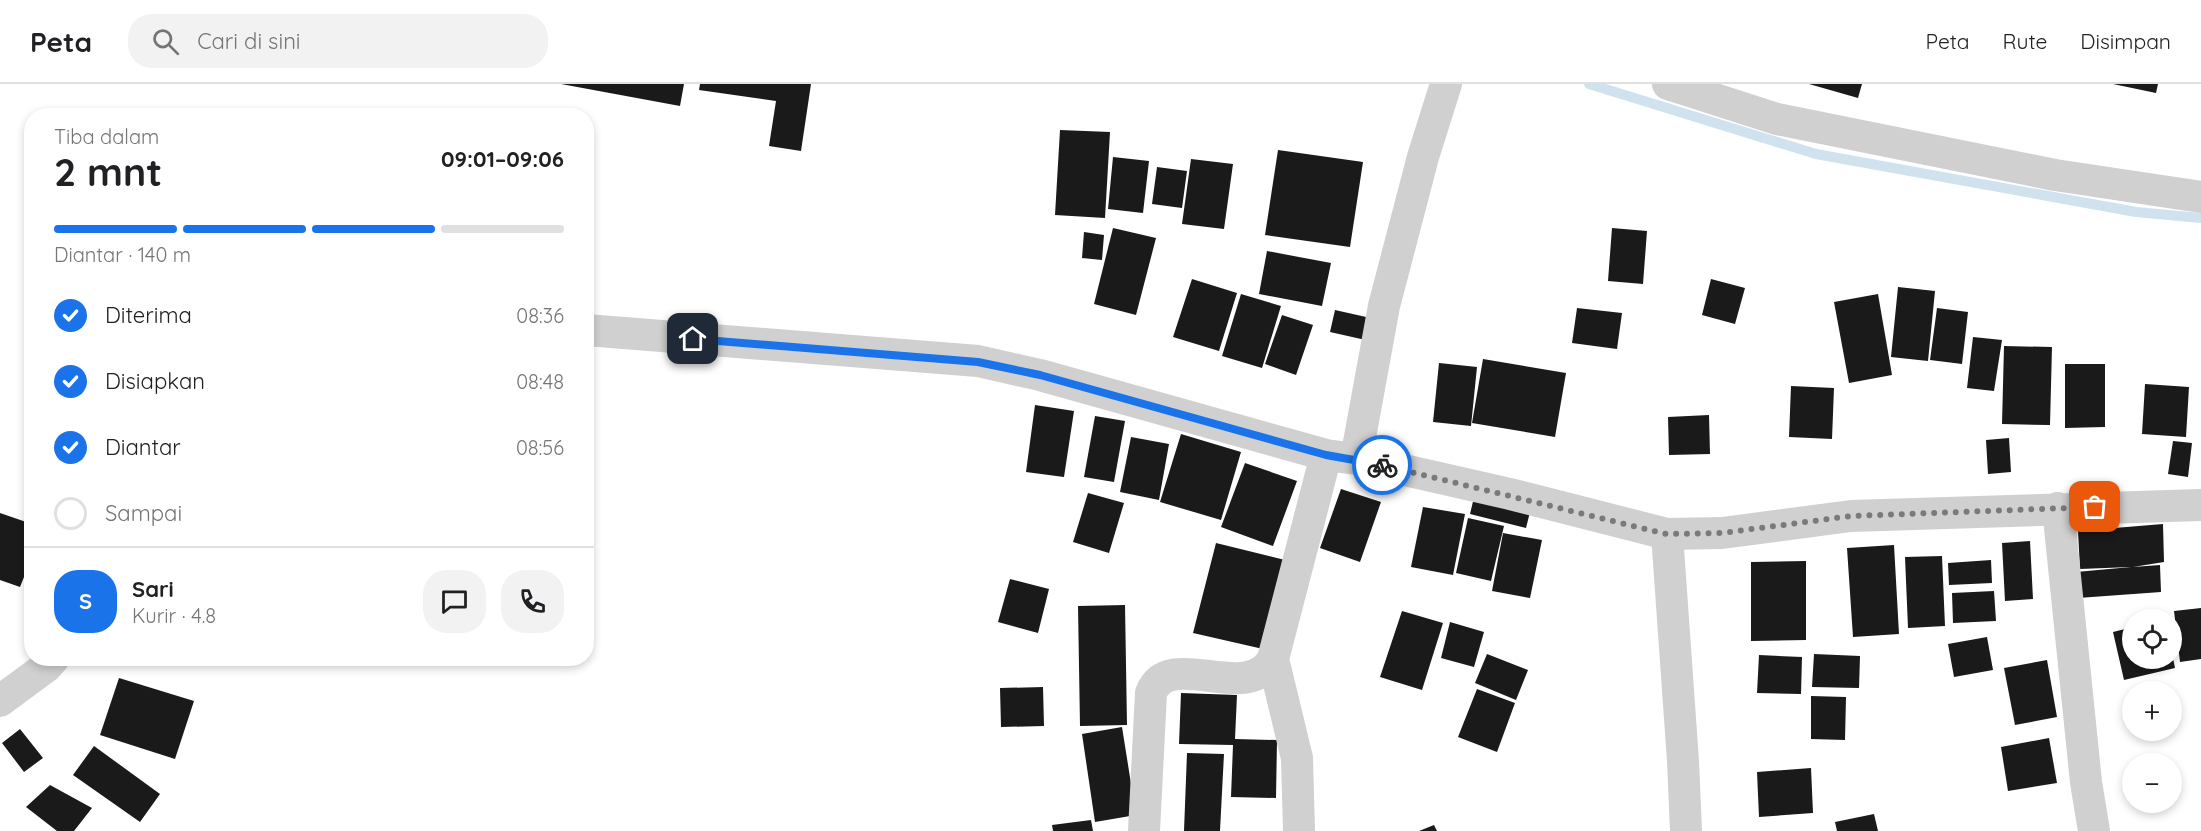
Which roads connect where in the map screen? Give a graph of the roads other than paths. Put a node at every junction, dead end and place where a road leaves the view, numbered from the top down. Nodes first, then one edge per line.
1 (1446, 84) edge
2 (1668, 84) edge
3 (2201, 197) edge
4 (594, 331) edge
5 (1326, 455) junction
6 (1356, 459) junction
7 (2201, 505) edge
8 (2058, 508) junction
9 (1666, 534) junction
10 (1273, 659) junction
11 (47, 666) edge
12 (0, 701) edge
13 (1144, 831) edge
14 (1299, 831) edge
15 (1686, 831) edge
16 (2094, 831) edge

1 - 6 street
2 - 3 street
4 - 5 street
5 - 6 street
5 - 10 street
6 - 9 street
7 - 8 street
8 - 9 street
8 - 16 street
9 - 15 street
10 - 13 street
10 - 14 street
11 - 12 street

